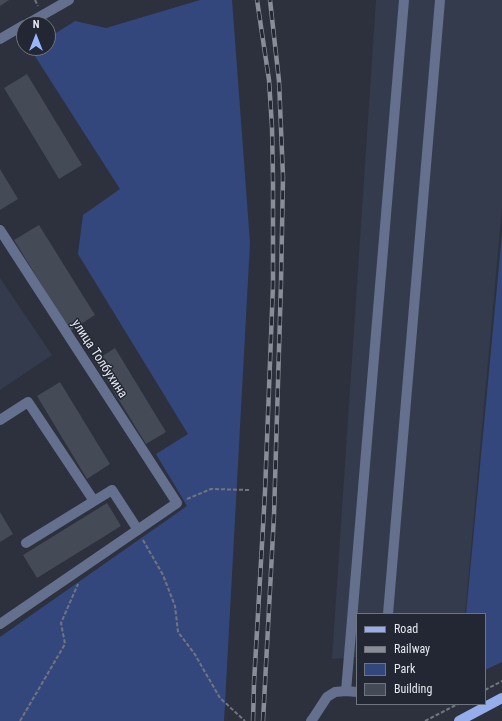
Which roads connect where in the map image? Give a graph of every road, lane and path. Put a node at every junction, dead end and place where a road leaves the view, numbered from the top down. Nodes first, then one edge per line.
1 (69, 0) edge
2 (404, 0) edge
3 (440, 0) edge
4 (41, 16) edge
5 (16, 30) edge
6 (0, 39) edge
7 (0, 230) edge
8 (0, 420) edge
9 (249, 490) dead end
10 (94, 501) junction
11 (176, 504) junction
12 (138, 530) junction
13 (26, 543) dead end
14 (86, 565) junction
15 (388, 613) edge
16 (0, 624) edge
17 (502, 681) edge
18 (486, 689) edge
19 (346, 691) junction
20 (356, 692) edge
21 (502, 698) edge
22 (456, 705) edge
23 (20, 721) edge
24 (245, 721) edge
25 (311, 721) edge
26 (425, 721) edge
27 (459, 721) edge

1 - 4 street
2 - 19 street
3 - 15 street
5 - 6 street
7 - 11 street, улица Толбухина
8 - 10 street
9 - 11 path
10 - 12 street
10 - 13 street
11 - 12 street
12 - 14 street
12 - 24 path
14 - 16 street
14 - 23 path
17 - 18 path
19 - 20 street
19 - 25 street
21 - 27 main road
22 - 26 path

